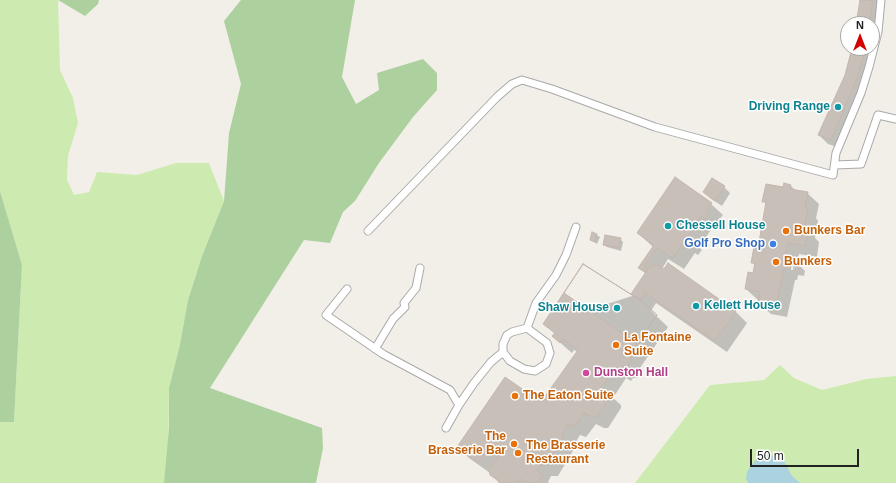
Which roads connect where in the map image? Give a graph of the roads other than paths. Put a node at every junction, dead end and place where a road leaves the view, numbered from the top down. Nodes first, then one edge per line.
1 (881, 0) edge
2 (896, 119) edge
3 (834, 166) junction
4 (576, 227) dead end
5 (368, 230) dead end
6 (420, 268) dead end
7 (347, 288) dead end
8 (527, 328) junction
9 (375, 348) junction
10 (503, 352) junction
11 (459, 405) junction
12 (446, 428) dead end

1 - 3 lane
2 - 3 lane
3 - 5 lane
4 - 8 lane
6 - 9 lane
7 - 9 lane
8 - 10 lane
8 - 10 lane
9 - 11 lane
10 - 11 lane
11 - 12 lane

